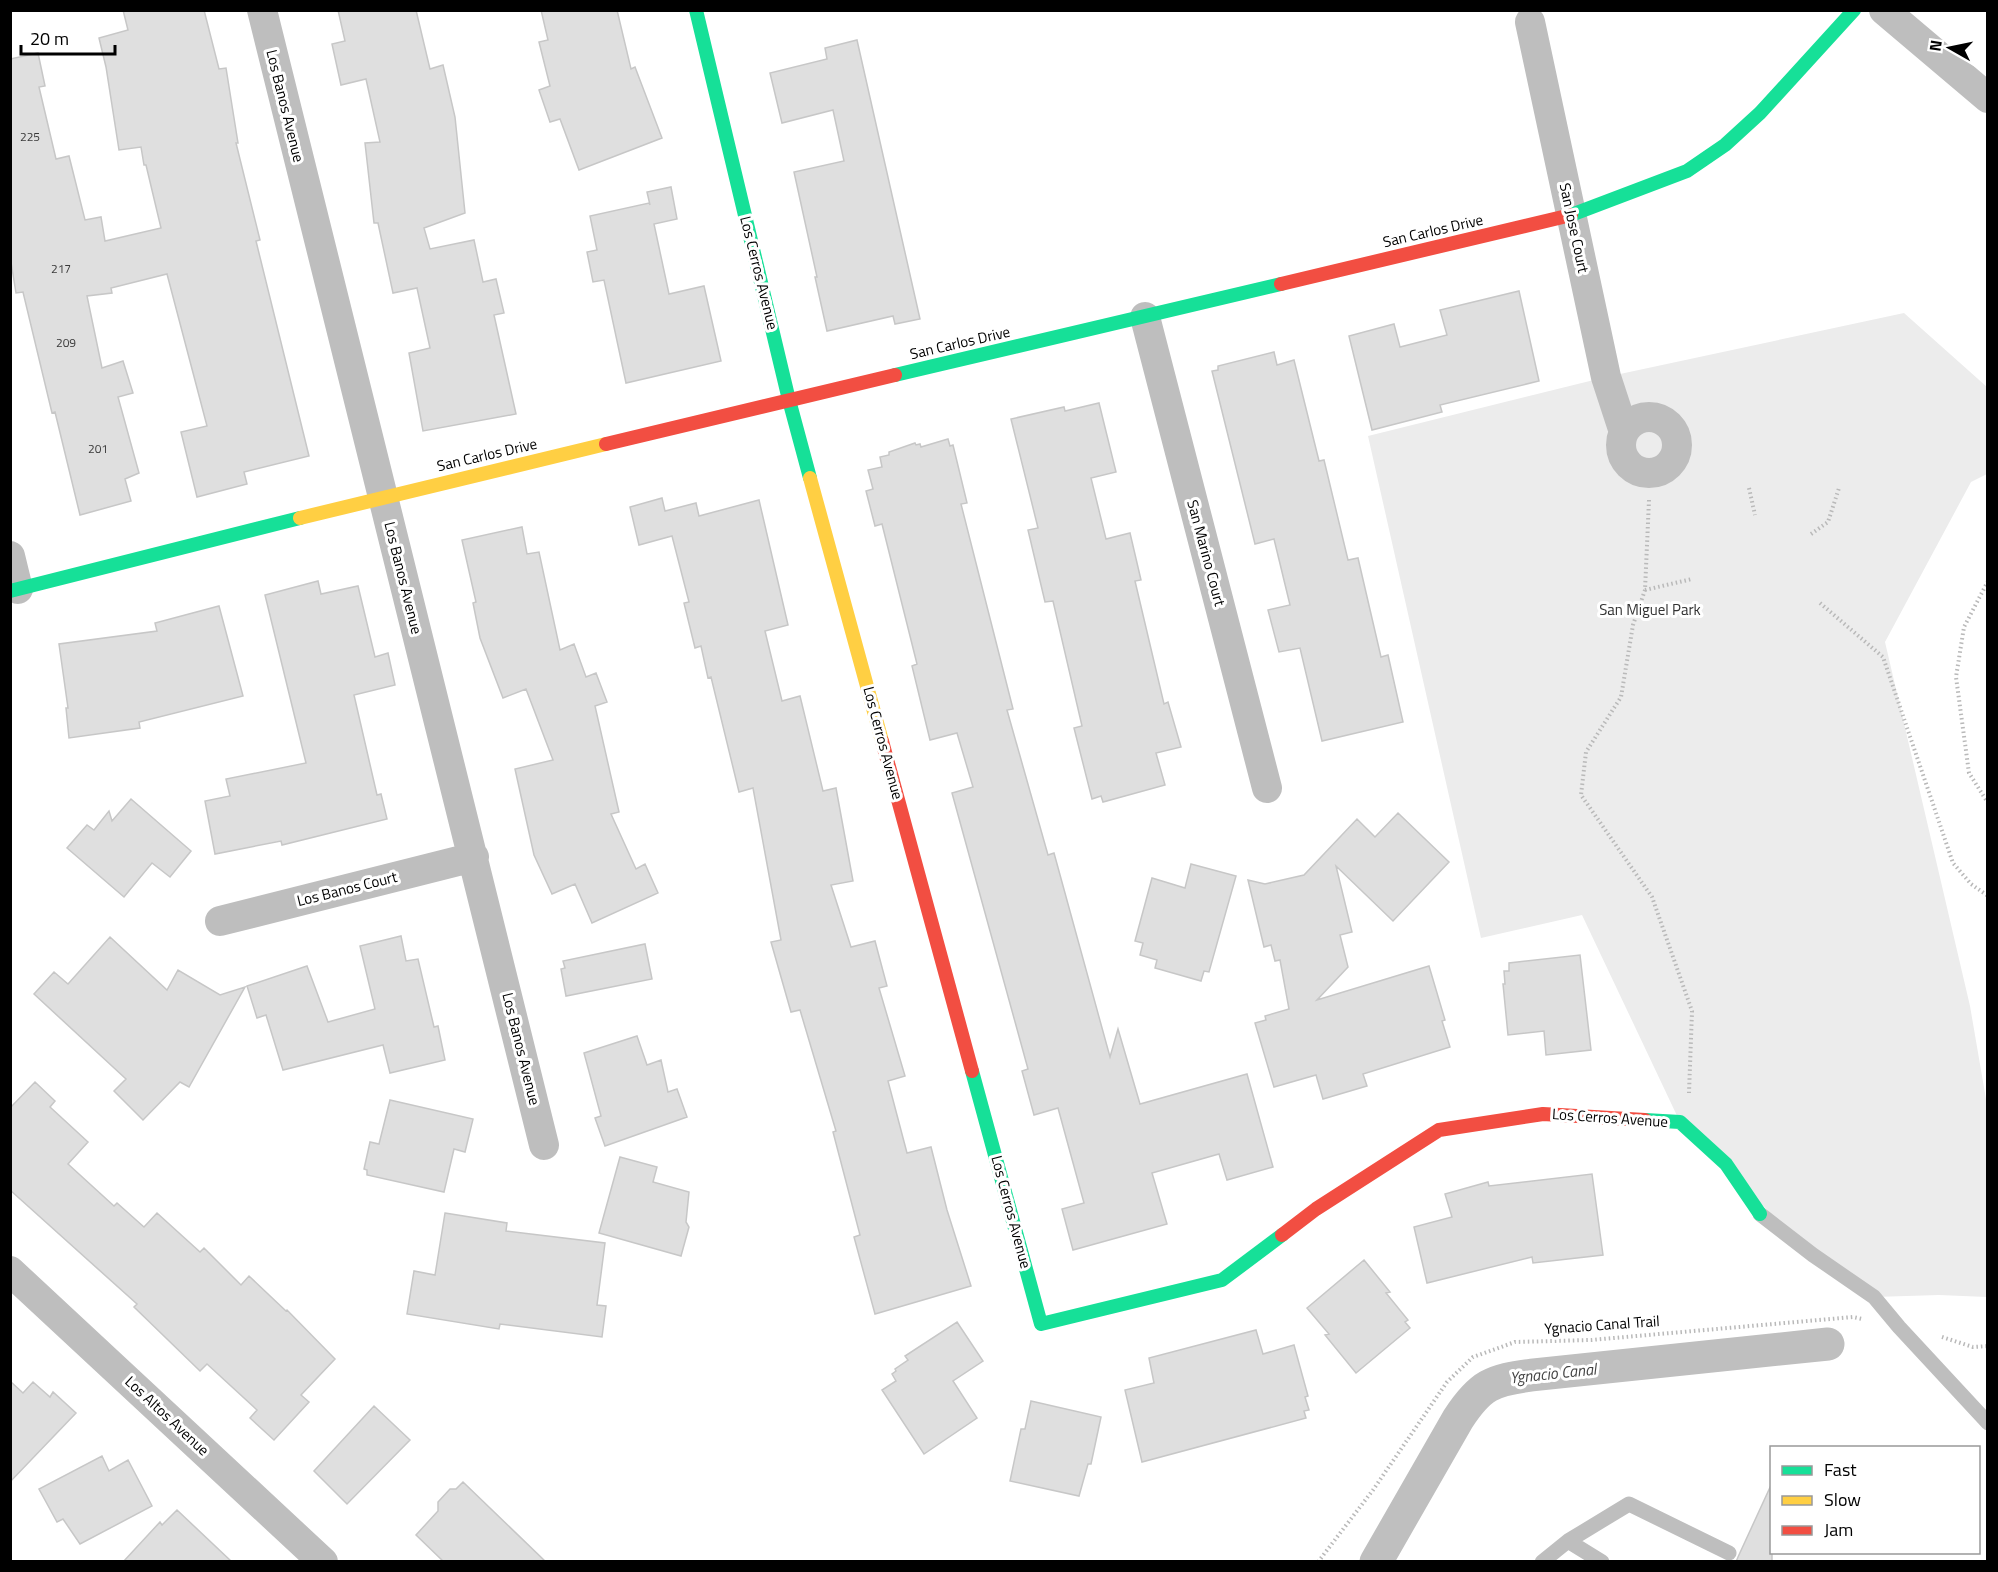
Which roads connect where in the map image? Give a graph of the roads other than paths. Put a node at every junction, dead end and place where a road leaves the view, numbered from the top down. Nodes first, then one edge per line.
1 (262, 10) edge
2 (1854, 10) edge
3 (1884, 10) edge
4 (697, 11) edge
5 (1530, 22) dead end
6 (1988, 98) edge
7 (1572, 215) junction
8 (1145, 317) junction
9 (789, 400) junction
10 (1624, 432) dead end
11 (382, 497) junction
12 (10, 556) edge
13 (14, 590) edge
14 (1267, 789) dead end
15 (474, 857) junction
16 (220, 921) dead end
17 (544, 1145) dead end
18 (1760, 1214) joint
19 (10, 1271) edge
20 (1988, 1423) edge
21 (1568, 1541) junction
22 (1729, 1553) dead end
23 (323, 1562) edge
24 (1542, 1562) edge
25 (1602, 1562) edge

1 - 11 street, Los Banos Avenue
2 - 7 street, San Carlos Drive
3 - 6 street
4 - 9 street, Los Cerros Avenue
5 - 7 street, San Jose Court
7 - 8 street, San Carlos Drive
7 - 10 street, San Jose Court
8 - 9 street, San Carlos Drive
8 - 14 street, San Marino Court
9 - 11 street, San Carlos Drive
9 - 18 street, Los Cerros Avenue
11 - 13 street, San Carlos Drive
11 - 15 street, Los Banos Avenue
12 - 13 street
15 - 16 street, Los Banos Court
15 - 17 street, Los Banos Avenue
18 - 20 lane, Los Cerros Avenue
19 - 23 street, Los Altos Avenue
21 - 22 lane
21 - 24 lane
21 - 25 lane

